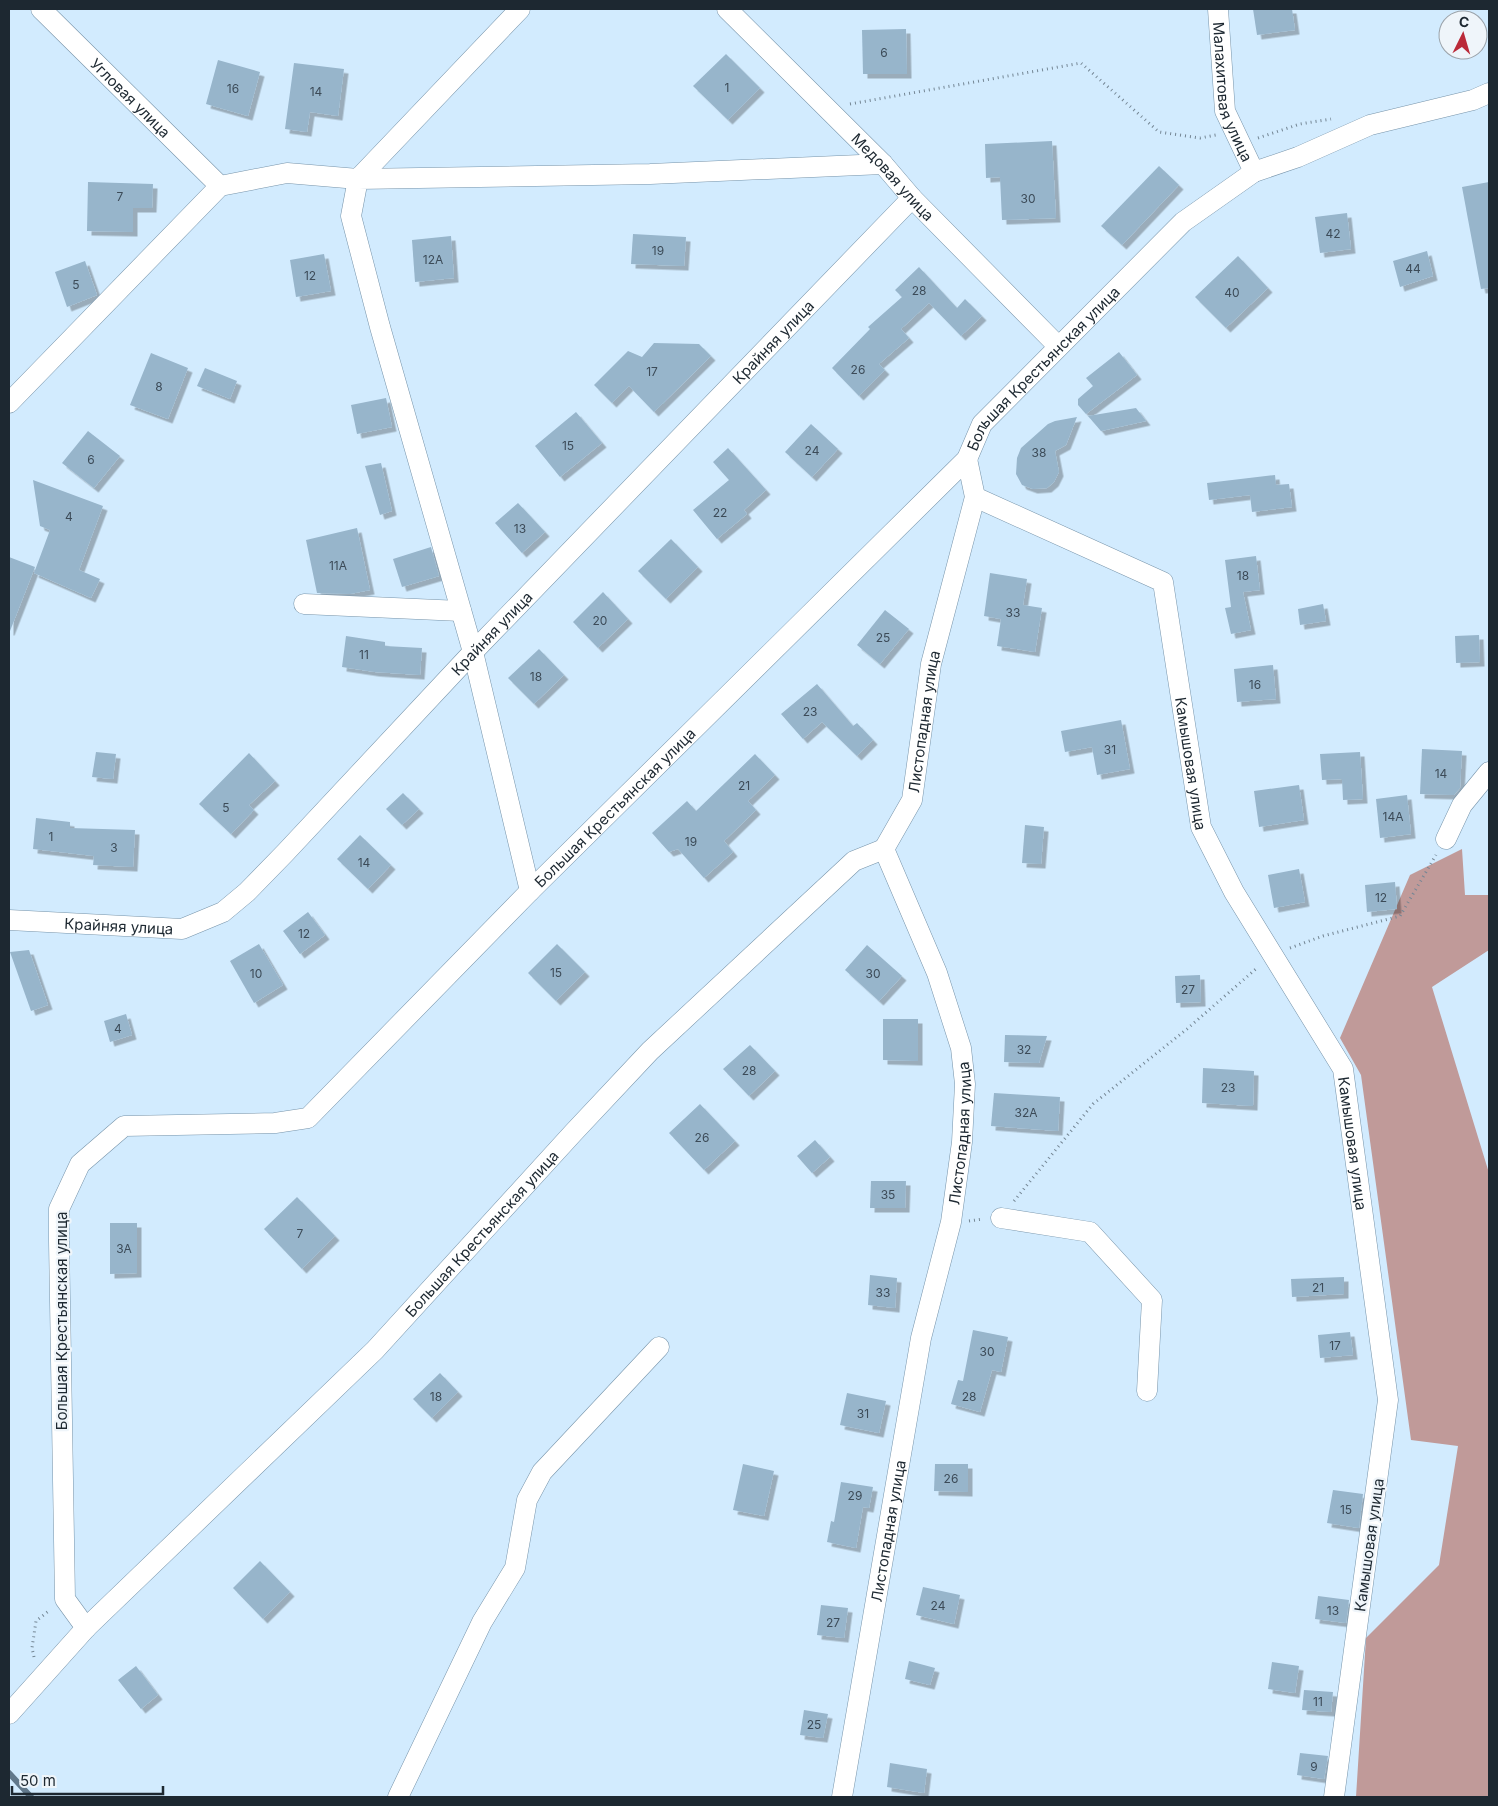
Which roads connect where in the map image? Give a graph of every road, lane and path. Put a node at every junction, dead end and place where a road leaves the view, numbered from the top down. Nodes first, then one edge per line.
1 (41, 9) edge
2 (520, 9) edge
3 (727, 9) edge
4 (1218, 9) edge
5 (1489, 94) edge
6 (827, 108) junction
7 (1338, 118) dead end
8 (1236, 132) junction
9 (883, 164) junction
10 (1254, 172) junction
11 (358, 179) junction
12 (220, 186) junction
13 (912, 198) junction
14 (1058, 346) junction
15 (9, 403) edge
16 (967, 459) junction
17 (975, 497) junction
18 (304, 604) dead end
19 (461, 611) junction
20 (473, 652) junction
21 (1489, 772) edge
22 (1446, 838) joint
23 (884, 849) junction
24 (530, 890) junction
25 (9, 920) edge
26 (1273, 954) junction
27 (1001, 1218) junction
28 (952, 1222) junction
29 (659, 1347) dead end
30 (1147, 1391) dead end
31 (64, 1599) junction
32 (86, 1628) junction
33 (38, 1681) junction
34 (9, 1714) edge
35 (845, 1796) edge
36 (398, 1797) edge
37 (1334, 1797) edge

1 - 12 street, Угловая улица
2 - 11 street
3 - 6 street, Медовая улица
4 - 8 street, Малахитовая улица
5 - 10 street, Большая Крестьянская улица
6 - 8 path
6 - 9 street, Медовая улица
7 - 8 path
8 - 10 street, Малахитовая улица
9 - 11 street
9 - 13 street, Медовая улица
10 - 14 street, Большая Крестьянская улица
11 - 12 street
11 - 19 street
12 - 15 street
13 - 14 street, Медовая улица
13 - 20 street, Крайняя улица
14 - 16 street, Большая Крестьянская улица
16 - 17 street, Листопадная улица
16 - 24 street, Большая Крестьянская улица
17 - 23 street, Листопадная улица
17 - 26 street, Камышовая улица
18 - 19 street
19 - 20 street
20 - 24 street
20 - 25 street, Крайняя улица
21 - 22 street
22 - 26 path
23 - 28 street, Листопадная улица
23 - 32 street, Большая Крестьянская улица
24 - 31 street, Большая Крестьянская улица
26 - 27 path
26 - 37 street, Камышовая улица
27 - 28 path
27 - 30 street
28 - 35 street, Листопадная улица
29 - 36 street
31 - 32 street
31 - 33 path
32 - 33 street, Большая Крестьянская улица
33 - 34 street, Большая Крестьянская улица

